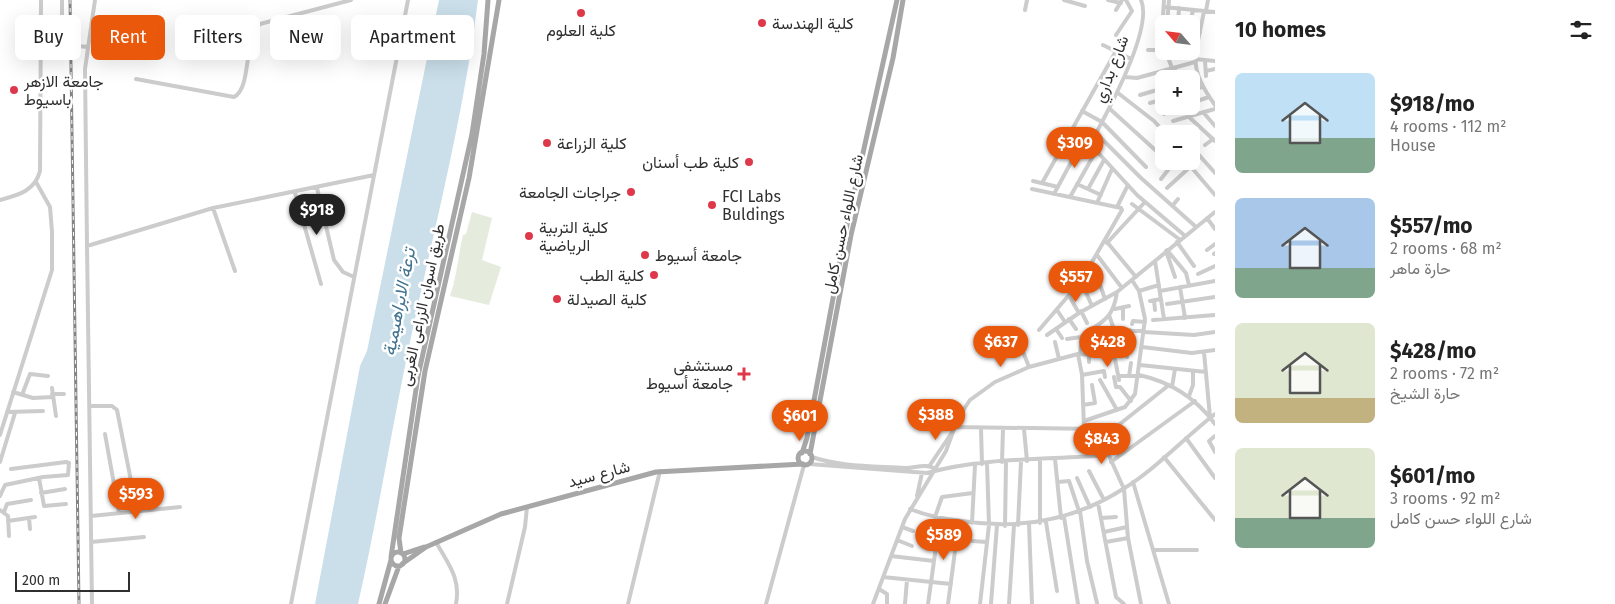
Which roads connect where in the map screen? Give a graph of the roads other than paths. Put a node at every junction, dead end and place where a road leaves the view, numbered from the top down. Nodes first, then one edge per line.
1 (40, 0) edge
2 (62, 0) edge
3 (95, 0) edge
4 (352, 0) edge
5 (408, 0) edge
6 (488, 0) edge
7 (499, 0) edge
8 (897, 0) edge
9 (903, 0) edge
10 (1027, 0) edge
11 (1064, 0) edge
12 (1108, 0) edge
13 (1126, 0) edge
14 (1141, 0) edge
15 (1164, 0) edge
16 (1169, 0) edge
17 (1208, 0) edge
18 (1121, 1) edge
19 (1085, 6) dead end
20 (1166, 7) junction
21 (1179, 8) junction
22 (1025, 10) dead end
23 (1116, 10) dead end
24 (1193, 10) junction
25 (1205, 11) junction
26 (1215, 12) edge
27 (40, 15) edge
28 (62, 15) edge
29 (1165, 15) edge
30 (1166, 15) edge
31 (1179, 15) edge
32 (1192, 15) edge
33 (1200, 33) edge
34 (1116, 35) dead end
35 (81, 45) edge
36 (1103, 45) dead end
37 (88, 47) junction
38 (1148, 50) dead end
39 (1155, 50) edge
40 (1116, 52) junction
41 (885, 56) junction
42 (893, 58) junction
43 (1131, 59) junction
44 (40, 60) edge
45 (1169, 60) edge
46 (1195, 60) junction
47 (1205, 61) junction
48 (1215, 61) edge
49 (1173, 68) junction
50 (1215, 69) edge
51 (1196, 70) edge
52 (1206, 70) junction
53 (1206, 76) dead end
54 (1125, 77) junction
55 (136, 79) dead end
56 (1200, 83) edge
57 (1202, 87) joint
58 (1155, 91) edge
59 (1118, 93) junction
60 (1140, 95) dead end
61 (1209, 96) junction
62 (1200, 100) edge
63 (1155, 102) edge
64 (1150, 103) dead end
65 (1215, 105) edge
66 (1110, 109) junction
67 (1215, 109) edge
68 (1082, 111) junction
69 (1203, 112) junction
70 (1189, 117) junction
71 (1173, 121) dead end
72 (1102, 122) junction
73 (1158, 125) edge
74 (1215, 126) edge
75 (1070, 133) junction
76 (1096, 133) junction
77 (1083, 140) junction
78 (1214, 140) edge
79 (1090, 144) junction
80 (1205, 146) dead end
81 (1155, 150) edge
82 (1096, 151) junction
83 (1200, 156) edge
84 (1104, 160) junction
85 (1146, 167) dead end
86 (859, 169) junction
87 (1112, 169) junction
88 (867, 170) junction
89 (1168, 170) edge
90 (1187, 170) edge
91 (1193, 170) edge
92 (1215, 173) edge
93 (374, 175) junction
94 (1161, 179) dead end
95 (36, 182) junction
96 (1033, 182) dead end
97 (1042, 183) junction
98 (1077, 184) junction
99 (1058, 186) junction
100 (1128, 186) junction
101 (317, 188) junction
102 (1167, 188) dead end
103 (1032, 189) dead end
104 (1088, 189) junction
105 (295, 193) junction
106 (1054, 194) junction
107 (1101, 195) junction
108 (1215, 195) edge
109 (1070, 197) junction
110 (1178, 199) dead end
111 (0, 200) edge
112 (1145, 202) junction
113 (1097, 203) junction
114 (1132, 204) dead end
115 (1173, 205) junction
116 (1117, 207) junction
117 (213, 208) junction
118 (1138, 209) junction
119 (1215, 212) edge
120 (1207, 218) junction
121 (1195, 226) junction
122 (1215, 229) edge
123 (848, 235) junction
124 (1184, 235) junction
125 (1178, 240) junction
126 (1106, 241) junction
127 (1215, 244) edge
128 (87, 246) junction
129 (1167, 250) junction
130 (1208, 250) dead end
131 (1097, 255) junction
132 (1155, 261) junction
133 (1194, 266) dead end
134 (1215, 266) edge
135 (235, 271) dead end
136 (1198, 274) dead end
137 (354, 277) junction
138 (1174, 277) dead end
139 (1098, 278) dead end
140 (1134, 278) junction
141 (1081, 280) junction
142 (1215, 281) edge
143 (321, 284) dead end
144 (1159, 285) junction
145 (1189, 285) junction
146 (1180, 287) junction
147 (1122, 288) junction
148 (1160, 291) junction
149 (1117, 292) junction
150 (1140, 292) junction
151 (1069, 296) junction
152 (1215, 297) edge
153 (1105, 299) junction
154 (1161, 299) junction
155 (1183, 302) junction
156 (1167, 304) dead end
157 (1092, 306) junction
158 (1129, 306) dead end
159 (1122, 308) junction
160 (1114, 309) junction
161 (1057, 310) junction
162 (1155, 310) dead end
163 (1080, 312) junction
164 (1109, 315) junction
165 (1215, 315) edge
166 (829, 316) junction
167 (836, 316) junction
168 (1185, 318) junction
169 (1124, 319) dead end
170 (1164, 319) junction
171 (1153, 320) dead end
172 (1067, 321) junction
173 (1102, 322) junction
174 (1145, 322) junction
175 (1087, 323) dead end
176 (1132, 324) dead end
177 (1056, 329) junction
178 (1076, 329) dead end
179 (1115, 329) junction
180 (1039, 330) dead end
181 (1130, 330) junction
182 (1144, 331) junction
183 (1087, 332) junction
184 (1215, 332) edge
185 (1047, 335) dead end
186 (1129, 338) dead end
187 (1081, 339) junction
188 (1055, 342) dead end
189 (1142, 347) junction
190 (1022, 349) dead end
191 (1215, 350) edge
192 (1116, 352) junction
193 (1204, 352) junction
194 (1079, 354) junction
195 (1089, 354) junction
196 (1127, 357) dead end
197 (1059, 359) junction
198 (1089, 362) dead end
199 (1131, 363) dead end
200 (1140, 365) junction
201 (1029, 367) junction
202 (1175, 369) junction
203 (1193, 371) junction
204 (1206, 372) junction
205 (1082, 375) junction
206 (48, 376) dead end
207 (1130, 376) junction
208 (1139, 376) junction
209 (1106, 378) dead end
210 (1118, 379) junction
211 (1100, 380) dead end
212 (1092, 385) dead end
213 (1171, 386) junction
214 (52, 388) dead end
215 (13, 392) junction
216 (64, 394) dead end
217 (22, 395) junction
218 (52, 396) junction
219 (1189, 396) junction
220 (1195, 401) junction
221 (1131, 402) junction
222 (1083, 405) junction
223 (90, 406) junction
224 (1117, 410) junction
225 (43, 411) dead end
226 (7, 412) junction
227 (15, 413) junction
228 (1215, 414) edge
229 (56, 416) dead end
230 (1210, 417) junction
231 (1084, 420) junction
232 (1215, 424) edge
233 (956, 426) junction
234 (1024, 428) junction
235 (1084, 428) junction
236 (980, 429) junction
237 (1003, 429) junction
238 (105, 434) dead end
239 (0, 435) edge
240 (1215, 436) edge
241 (1186, 438) junction
242 (1101, 439) junction
243 (1215, 452) edge
244 (800, 454) junction
245 (811, 455) junction
246 (1107, 455) junction
247 (1164, 457) junction
248 (1055, 459) junction
249 (1040, 460) junction
250 (1021, 461) junction
251 (1027, 461) junction
252 (0, 462) edge
253 (1004, 462) junction
254 (1111, 462) junction
255 (787, 464) junction
256 (805, 464) junction
257 (984, 464) junction
258 (930, 465) junction
259 (975, 465) junction
260 (11, 468) dead end
261 (935, 469) junction
262 (658, 471) junction
263 (1089, 471) dead end
264 (922, 473) junction
265 (39, 478) junction
266 (1077, 478) dead end
267 (1215, 478) edge
268 (1058, 482) junction
269 (1133, 482) junction
270 (65, 489) dead end
271 (1124, 489) junction
272 (41, 493) junction
273 (973, 493) junction
274 (0, 496) edge
275 (31, 500) dead end
276 (1104, 500) junction
277 (915, 502) junction
278 (1098, 503) junction
279 (66, 504) dead end
280 (527, 507) junction
281 (1090, 507) junction
282 (180, 508) dead end
283 (910, 509) junction
284 (2, 511) edge
285 (137, 511) junction
286 (1080, 511) junction
287 (119, 512) junction
288 (91, 516) junction
289 (35, 517) dead end
290 (934, 517) junction
291 (1116, 517) dead end
292 (29, 518) junction
293 (940, 518) junction
294 (1063, 518) junction
295 (1101, 518) junction
296 (1215, 520) edge
297 (8, 521) junction
298 (959, 521) junction
299 (1046, 522) junction
300 (972, 523) junction
301 (1040, 523) junction
302 (1029, 524) junction
303 (990, 525) junction
304 (998, 525) junction
305 (1016, 525) junction
306 (1005, 526) junction
307 (902, 527) junction
308 (1127, 527) junction
309 (30, 529) dead end
310 (913, 531) dead end
311 (1104, 532) junction
312 (9, 536) dead end
313 (144, 537) dead end
314 (1128, 538) junction
315 (897, 540) junction
316 (972, 541) dead end
317 (91, 542) junction
318 (436, 542) junction
319 (987, 542) junction
320 (1106, 542) junction
321 (912, 546) dead end
322 (426, 547) junction
323 (1153, 550) junction
324 (1197, 550) dead end
325 (402, 553) junction
326 (891, 556) junction
327 (391, 559) junction
328 (934, 560) junction
329 (401, 565) junction
330 (884, 577) junction
331 (907, 580) junction
332 (931, 583) junction
333 (951, 584) junction
334 (879, 590) junction
335 (1057, 591) dead end
336 (1097, 603) edge
337 (92, 604) edge
338 (291, 604) edge
339 (379, 604) edge
340 (386, 604) edge
341 (456, 604) edge
342 (507, 604) edge
343 (628, 604) edge
344 (766, 604) edge
345 (873, 604) edge
346 (887, 604) edge
347 (905, 604) edge
348 (928, 604) edge
349 (948, 604) edge
350 (980, 604) edge
351 (991, 604) edge
352 (1009, 604) edge
353 (1032, 604) edge
354 (1078, 604) edge
355 (1124, 604) edge
356 (1141, 604) edge
357 (1169, 604) edge

1 - 27 street
2 - 28 street
3 - 37 street
4 - 55 street
5 - 93 street
6 - 327 main road, طريق اسوان الزراعى الغربى
7 - 325 main road, طريق اسوان الزراعى الغربى
8 - 41 main road, شارع اللواء حسن كامل
9 - 42 main road, شارع اللواء حسن كامل
10 - 22 street
11 - 19 street
12 - 18 street
13 - 34 street
14 - 43 street, شارع بداري
15 - 20 street
16 - 20 street
17 - 25 street
18 - 23 street
20 - 21 street
20 - 29 street
20 - 30 street
21 - 24 street
21 - 31 street
24 - 25 street
24 - 32 street
25 - 26 street
25 - 33 street
35 - 37 street
36 - 40 street
37 - 128 street
38 - 39 street
40 - 43 street
40 - 68 street
41 - 42 main road
41 - 86 main road, شارع اللواء حسن كامل
42 - 88 main road, شارع اللواء حسن كامل
43 - 54 street, شارع بداري
44 - 95 street
45 - 49 street
46 - 47 street
46 - 49 street
46 - 51 street
47 - 48 street
47 - 52 street
49 - 54 street
50 - 52 street
52 - 53 street
54 - 59 street, شارع بداري
56 - 57 street
57 - 61 street
58 - 60 street
59 - 66 street, شارع بداري
59 - 73 street
61 - 62 street
61 - 65 street
63 - 64 street
66 - 72 street, شارع بداري
66 - 81 street
67 - 69 street
68 - 72 street
68 - 75 street
69 - 70 street
69 - 74 street
70 - 71 street
70 - 78 street
72 - 76 street, شارع بداري
72 - 85 street
75 - 77 street
75 - 97 street
76 - 79 street, شارع بداري
76 - 115 street
77 - 79 street
77 - 99 street
78 - 80 street
79 - 82 street
82 - 84 street
82 - 98 street
83 - 92 street
84 - 87 street
84 - 104 street
86 - 88 main road
86 - 123 main road, شارع اللواء حسن كامل
87 - 100 street
87 - 107 street
88 - 123 main road, شارع اللواء حسن كامل
89 - 94 street
90 - 102 street
91 - 108 street
93 - 101 street
93 - 137 street
95 - 111 street
95 - 215 street
96 - 97 street
97 - 99 street
98 - 104 street
98 - 109 street
99 - 106 street
100 - 112 street
100 - 116 street
101 - 105 street
101 - 137 street
103 - 106 street
104 - 107 street
105 - 117 street
105 - 143 street
106 - 109 street
107 - 113 street
109 - 113 street
110 - 115 street
112 - 118 street
112 - 124 street
113 - 116 street
114 - 118 street
115 - 121 street
116 - 126 street
117 - 128 street
117 - 135 street
118 - 125 street
118 - 126 street
119 - 120 street
120 - 121 street
120 - 122 street
121 - 124 street
123 - 166 main road, شارع اللواء حسن كامل
123 - 167 main road, شارع اللواء حسن كامل
124 - 125 street
125 - 129 street
125 - 133 street
126 - 131 street
126 - 140 street
127 - 130 street
128 - 223 street
129 - 132 street
129 - 138 street
129 - 145 street
131 - 141 street
131 - 147 street
132 - 140 street
132 - 144 street
134 - 136 street
137 - 338 street
139 - 153 street
140 - 147 street
140 - 150 street
141 - 151 street
141 - 157 street
142 - 145 street
144 - 148 street
144 - 150 street
145 - 146 street
146 - 148 street
146 - 155 street
147 - 149 street
148 - 154 street
149 - 153 street
149 - 160 street
150 - 174 street
151 - 161 street
151 - 163 street
152 - 155 street
153 - 157 street
154 - 162 street
154 - 170 street
155 - 156 street
155 - 168 street
157 - 163 street
158 - 159 street
159 - 160 street
159 - 169 street
160 - 164 street
161 - 172 street
161 - 180 street
163 - 172 street
163 - 175 street
164 - 173 street
164 - 179 street
165 - 168 street
166 - 167 main road
166 - 244 main road, شارع اللواء حسن كامل
167 - 245 main road, شارع اللواء حسن كامل
168 - 170 street
170 - 171 street
172 - 177 street
172 - 178 street
173 - 179 street
173 - 183 street
174 - 176 street
174 - 182 street
177 - 185 street
177 - 187 street
179 - 181 street
179 - 192 street
181 - 182 street
181 - 186 street
182 - 184 street
182 - 189 street
183 - 187 street
183 - 187 street
187 - 194 street
188 - 197 street
189 - 193 street
189 - 200 street
190 - 201 street
191 - 193 street
192 - 195 street
192 - 196 street
192 - 210 street
193 - 204 street
194 - 195 street
194 - 197 street
194 - 205 street
195 - 198 street
197 - 201 street
199 - 207 street
200 - 202 street
200 - 208 street
201 - 233 street
202 - 203 street
202 - 213 street
203 - 204 street
203 - 219 street
204 - 230 street
205 - 209 street
205 - 222 street
206 - 217 street
207 - 208 street
207 - 210 street
208 - 213 street
208 - 221 street
210 - 221 street
211 - 224 street
212 - 222 street
213 - 219 street
213 - 242 street
214 - 218 street
215 - 217 street
215 - 226 street
216 - 218 street
217 - 218 street
218 - 229 street
219 - 220 street
220 - 230 street
220 - 254 street
221 - 224 street
222 - 231 street
223 - 285 street
223 - 288 street
224 - 231 street
225 - 227 street
226 - 227 street
226 - 239 street
227 - 252 street
228 - 230 street
230 - 232 street
230 - 241 street
231 - 235 street
233 - 236 street
233 - 258 street
233 - 261 street
234 - 235 street
234 - 237 street
234 - 251 street
235 - 242 street
236 - 237 street
236 - 257 street
237 - 253 street
238 - 287 street
240 - 243 street
241 - 247 street
241 - 267 street
242 - 246 street
244 - 245 main road
244 - 255 main road
244 - 256 main road
245 - 256 main road, شارع اللواء حسن كامل
245 - 258 street
246 - 248 street, شارع سيد
246 - 254 street
247 - 269 street
247 - 296 street
248 - 249 street, شارع سيد
248 - 268 street
249 - 251 street, شارع سيد
249 - 301 street
250 - 251 street, شارع سيد
250 - 253 street, شارع سيد
250 - 305 street
253 - 257 street, شارع سيد
253 - 306 street
254 - 271 street
255 - 256 main road, شارع سيد
255 - 262 main road, شارع سيد
256 - 264 street, شارع سيد
256 - 344 street
257 - 259 street, شارع سيد
257 - 303 street
258 - 261 street
259 - 261 street, شارع سيد
259 - 273 street
260 - 265 street
261 - 264 street, شارع سيد
261 - 277 street
262 - 280 main road, شارع سيد
262 - 343 street
263 - 276 street
264 - 277 street
265 - 272 street
265 - 274 street
266 - 281 street
268 - 286 street
268 - 294 street
269 - 271 street
269 - 323 street
270 - 272 street
271 - 276 street
271 - 308 street
272 - 279 street
273 - 290 street
273 - 300 street
275 - 284 street
276 - 278 street
277 - 283 street
278 - 281 street
278 - 295 street
280 - 318 main road, شارع سيد
280 - 342 street
281 - 286 street
282 - 285 street
283 - 290 street
283 - 307 street
284 - 297 street
285 - 287 street
286 - 294 street
286 - 336 street
287 - 288 street
288 - 317 street
289 - 292 street
290 - 293 street
291 - 295 street
292 - 297 street
292 - 309 street
293 - 298 street
293 - 328 street
294 - 299 street
294 - 354 street
295 - 311 street
297 - 312 street
298 - 300 street
298 - 333 street
299 - 301 street
299 - 335 street
300 - 303 street
301 - 302 street
302 - 305 street
302 - 353 street
303 - 304 street
303 - 319 street
304 - 306 street
304 - 351 street
305 - 306 street
305 - 352 street
307 - 310 street
307 - 315 street
308 - 311 street
308 - 314 street
311 - 320 street
313 - 317 street
314 - 320 street
314 - 356 street
315 - 321 street
315 - 326 street
316 - 319 street
317 - 337 street
318 - 322 main road, شارع سيد
318 - 341 street
319 - 350 street
320 - 355 street
322 - 325 main road, شارع سيد
322 - 329 main road, شارع سيد
323 - 324 street
323 - 357 street
325 - 327 main road
325 - 329 main road
326 - 328 street
326 - 330 street
327 - 329 main road
327 - 339 main road, طريق اسوان الزراعى الغربى
328 - 332 street
329 - 340 main road
330 - 331 street
330 - 334 street
331 - 332 street
331 - 347 street
332 - 333 street
332 - 348 street
333 - 349 street
334 - 345 street
334 - 346 street

